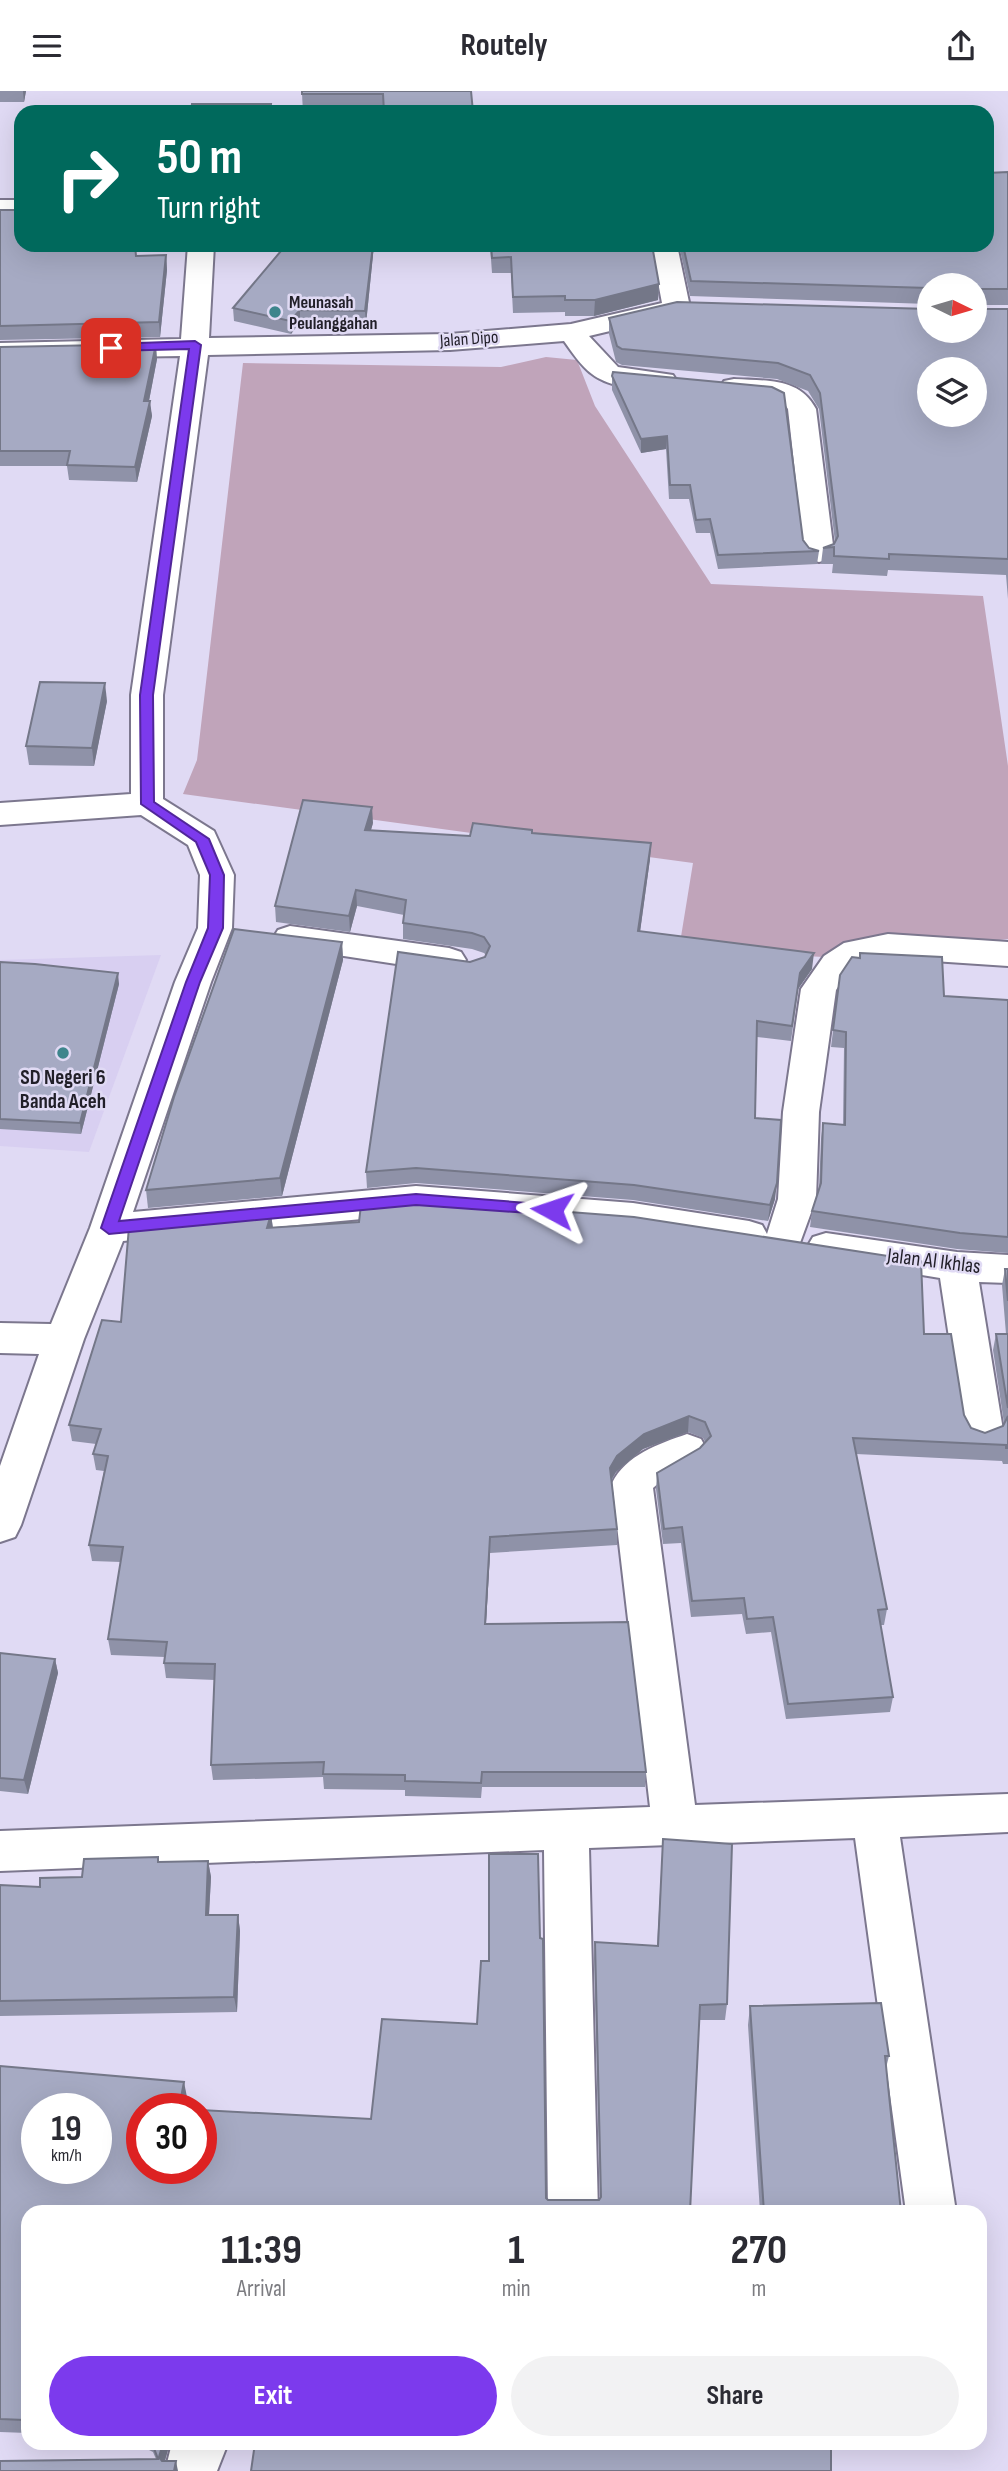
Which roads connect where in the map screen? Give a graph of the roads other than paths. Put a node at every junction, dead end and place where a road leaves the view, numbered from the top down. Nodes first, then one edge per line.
1 (201, 252) edge
2 (665, 252) edge
3 (676, 307) junction
4 (704, 308) edge
5 (571, 332) junction
6 (195, 345) junction
7 (0, 351) edge
8 (819, 553) edge
9 (147, 804) junction
10 (0, 814) edge
11 (238, 931) junction
12 (1008, 954) edge
13 (471, 963) edge
14 (109, 1228) junction
15 (784, 1241) junction
16 (957, 1266) junction
17 (1008, 1269) edge
18 (0, 1338) edge
19 (64, 1339) junction
20 (982, 1430) edge
21 (687, 1450) dead end
22 (0, 1525) edge
23 (1008, 1813) edge
24 (875, 1818) junction
25 (675, 1827) junction
26 (566, 1829) junction
27 (0, 1851) edge
28 (573, 2205) edge
29 (929, 2205) edge
30 (195, 2450) edge
31 (191, 2471) edge

1 - 6 street
2 - 3 street
3 - 4 street, Jalan Dipo
3 - 5 street, Jalan Dipo
5 - 6 street, Jalan Dipo
5 - 8 street
6 - 7 street, Jalan Dipo
6 - 9 street
9 - 10 street
9 - 11 street
11 - 13 street
11 - 14 street
12 - 15 street
14 - 15 street, Jalan Al Ikhlas
14 - 19 street
15 - 16 street, Jalan Al Ikhlas
16 - 17 street, Jalan Al Ikhlas
16 - 20 street
18 - 19 street
19 - 22 street
21 - 25 street
23 - 24 street
24 - 25 street
24 - 29 street
25 - 26 street
26 - 27 street
26 - 28 street
30 - 31 street

